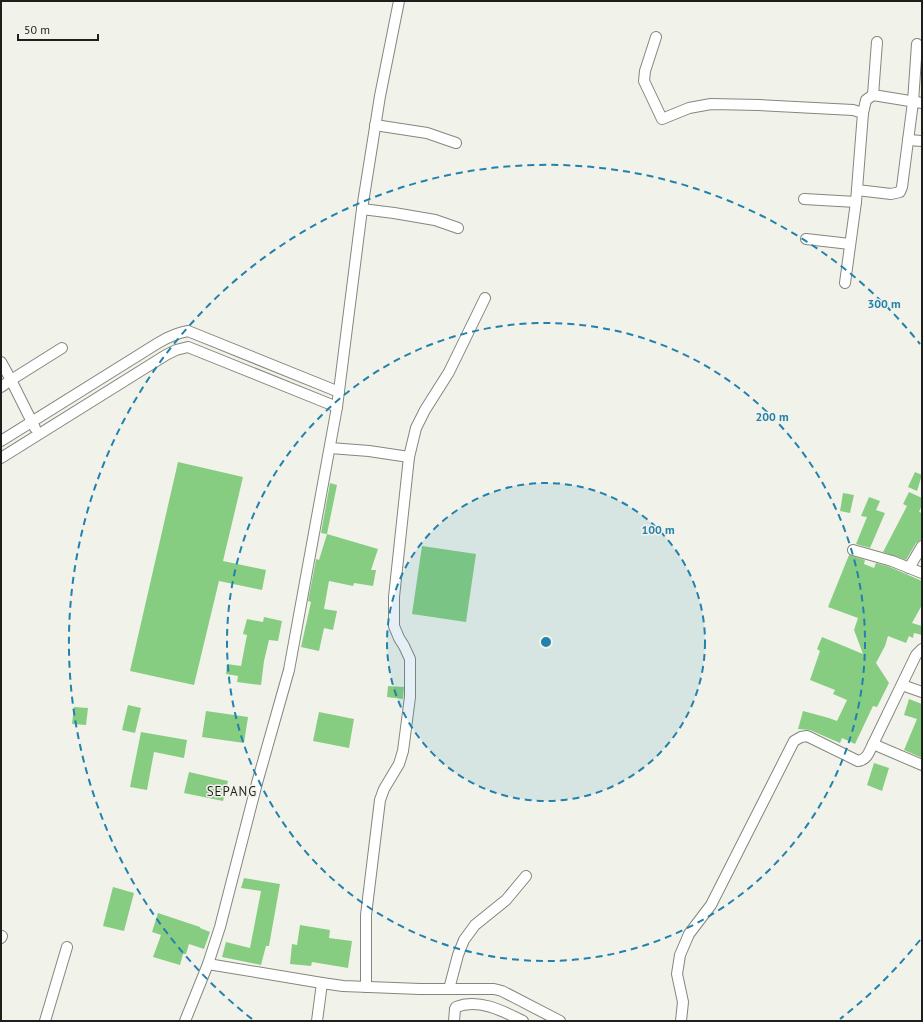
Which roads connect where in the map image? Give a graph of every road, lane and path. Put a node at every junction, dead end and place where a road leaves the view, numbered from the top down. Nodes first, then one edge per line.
1 (399, 1) edge
2 (656, 37) dead end
3 (877, 42) dead end
4 (917, 44) dead end
5 (873, 96) junction
6 (918, 102) edge
7 (863, 112) junction
8 (375, 125) junction
9 (908, 140) junction
10 (922, 141) edge
11 (456, 143) dead end
12 (857, 190) junction
13 (804, 199) dead end
14 (856, 202) junction
15 (362, 209) junction
16 (458, 228) dead end
17 (806, 239) dead end
18 (850, 244) junction
19 (845, 283) dead end
20 (485, 298) dead end
21 (213, 342) junction
22 (62, 348) dead end
23 (208, 355) junction
24 (1, 362) edge
25 (296, 375) junction
26 (11, 380) junction
27 (1, 387) edge
28 (292, 389) junction
29 (339, 392) junction
30 (337, 407) junction
31 (32, 422) junction
32 (40, 434) junction
33 (1, 441) edge
34 (330, 448) junction
35 (409, 457) junction
36 (1, 458) edge
37 (922, 546) edge
38 (853, 550) dead end
39 (910, 568) junction
40 (922, 573) edge
41 (922, 648) edge
42 (902, 685) junction
43 (922, 692) edge
44 (873, 744) junction
45 (922, 765) edge
46 (526, 876) dead end
47 (67, 947) dead end
48 (208, 964) junction
49 (322, 983) junction
50 (366, 987) junction
51 (449, 989) junction
52 (45, 1021) edge
53 (185, 1021) edge
54 (317, 1021) edge
55 (454, 1021) edge
56 (523, 1021) edge
57 (560, 1021) edge
58 (680, 1021) edge

1 - 8 street
2 - 7 street
3 - 5 street
4 - 6 street
5 - 6 street
5 - 7 street
6 - 9 street
7 - 12 street
8 - 11 street
8 - 15 street
9 - 10 street
9 - 12 street
12 - 14 street
13 - 14 street
14 - 18 street
15 - 16 street
15 - 29 street
17 - 18 street
18 - 19 street
20 - 35 street
21 - 23 street
21 - 25 street
21 - 31 street
22 - 26 street
23 - 28 street
23 - 32 street
24 - 26 street
25 - 28 street
25 - 29 street
26 - 27 street
26 - 31 street
28 - 30 street
29 - 30 street
30 - 34 street
31 - 32 street
31 - 33 street
32 - 36 street
34 - 35 street
34 - 48 street
35 - 50 street
37 - 39 street
38 - 39 street
39 - 40 street
41 - 42 street
42 - 43 street
42 - 44 street
44 - 45 street
44 - 58 street
46 - 51 street
47 - 52 street
48 - 49 street
48 - 53 street
49 - 50 street
49 - 54 street
50 - 51 street
51 - 57 street
55 - 56 street

